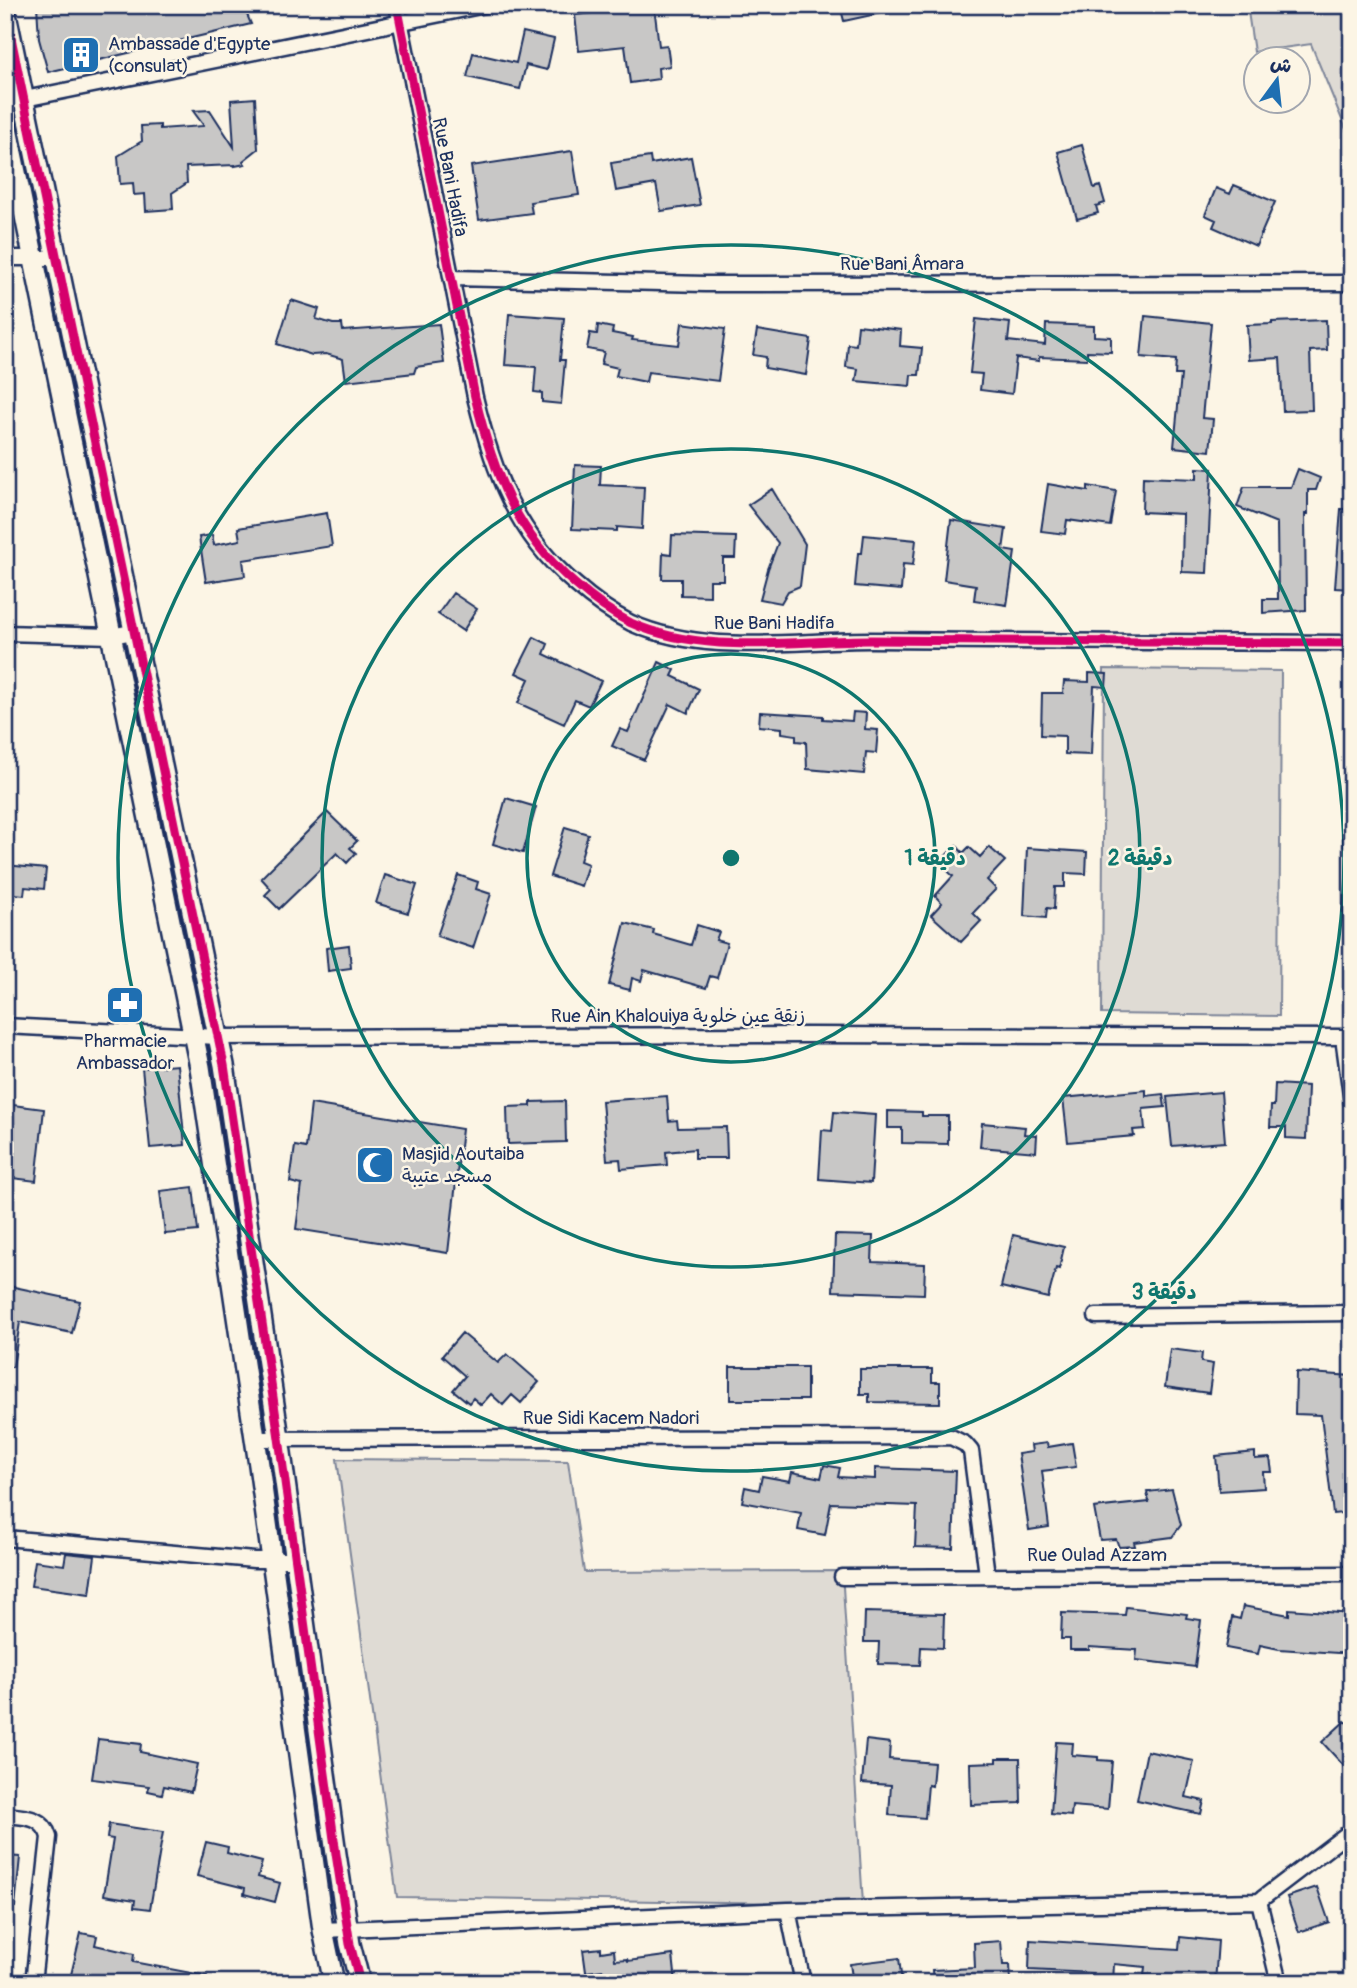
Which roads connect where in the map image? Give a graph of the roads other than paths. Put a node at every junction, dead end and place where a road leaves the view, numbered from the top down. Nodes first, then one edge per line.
1 (397, 5) edge
2 (485, 5) edge
3 (5, 9) edge
4 (401, 24) junction
5 (14, 101) edge
6 (5, 119) edge
7 (5, 258) edge
8 (34, 258) junction
9 (56, 258) junction
10 (452, 278) junction
11 (1352, 283) edge
12 (133, 632) junction
13 (5, 633) edge
14 (111, 636) junction
15 (1352, 643) edge
16 (5, 1026) edge
17 (194, 1037) junction
18 (218, 1037) junction
19 (1348, 1037) edge
20 (1352, 1102) edge
21 (1352, 1313) edge
22 (1096, 1317) dead end
23 (279, 1438) junction
24 (256, 1439) junction
25 (5, 1538) edge
26 (273, 1560) junction
27 (296, 1560) junction
28 (1352, 1574) edge
29 (987, 1575) junction
30 (842, 1577) dead end
31 (5, 1815) edge
32 (1352, 1830) edge
33 (1259, 1901) junction
34 (788, 1910) junction
35 (348, 1928) junction
36 (323, 1930) junction
37 (33, 1983) edge
38 (334, 1983) edge
39 (360, 1983) edge
40 (803, 1983) edge
41 (1279, 1983) edge

1 - 4 street, Rue Bani Hadifa
2 - 4 street
3 - 5 street
4 - 5 street
4 - 10 street, Rue Bani Hadifa
5 - 9 street
6 - 8 street
7 - 8 street
8 - 9 street
8 - 14 street
9 - 12 street
10 - 11 street, Rue Bani Âmara
10 - 15 street, Rue Bani Hadifa
12 - 14 street
12 - 18 street
13 - 14 street
14 - 17 street
16 - 17 street, Rue Ain Khalouiya زنقة عين خلوية
17 - 18 street, Rue Ain Khalouiya زنقة عين خلوية
17 - 24 street
18 - 19 street, Rue Ain Khalouiya زنقة عين خلوية
18 - 23 street
19 - 20 street
21 - 22 street
23 - 24 street, Rue Sidi Kacem Nadori
23 - 27 street
23 - 29 street, Rue Sidi Kacem Nadori
24 - 26 street
25 - 26 street
26 - 27 street
26 - 36 street
27 - 35 street
28 - 29 street, Rue Oulad Azzam
29 - 30 street, Rue Oulad Azzam
31 - 37 street
32 - 33 street
33 - 34 street
33 - 41 street
34 - 35 street
34 - 40 street
35 - 36 street
35 - 39 street
36 - 38 street

